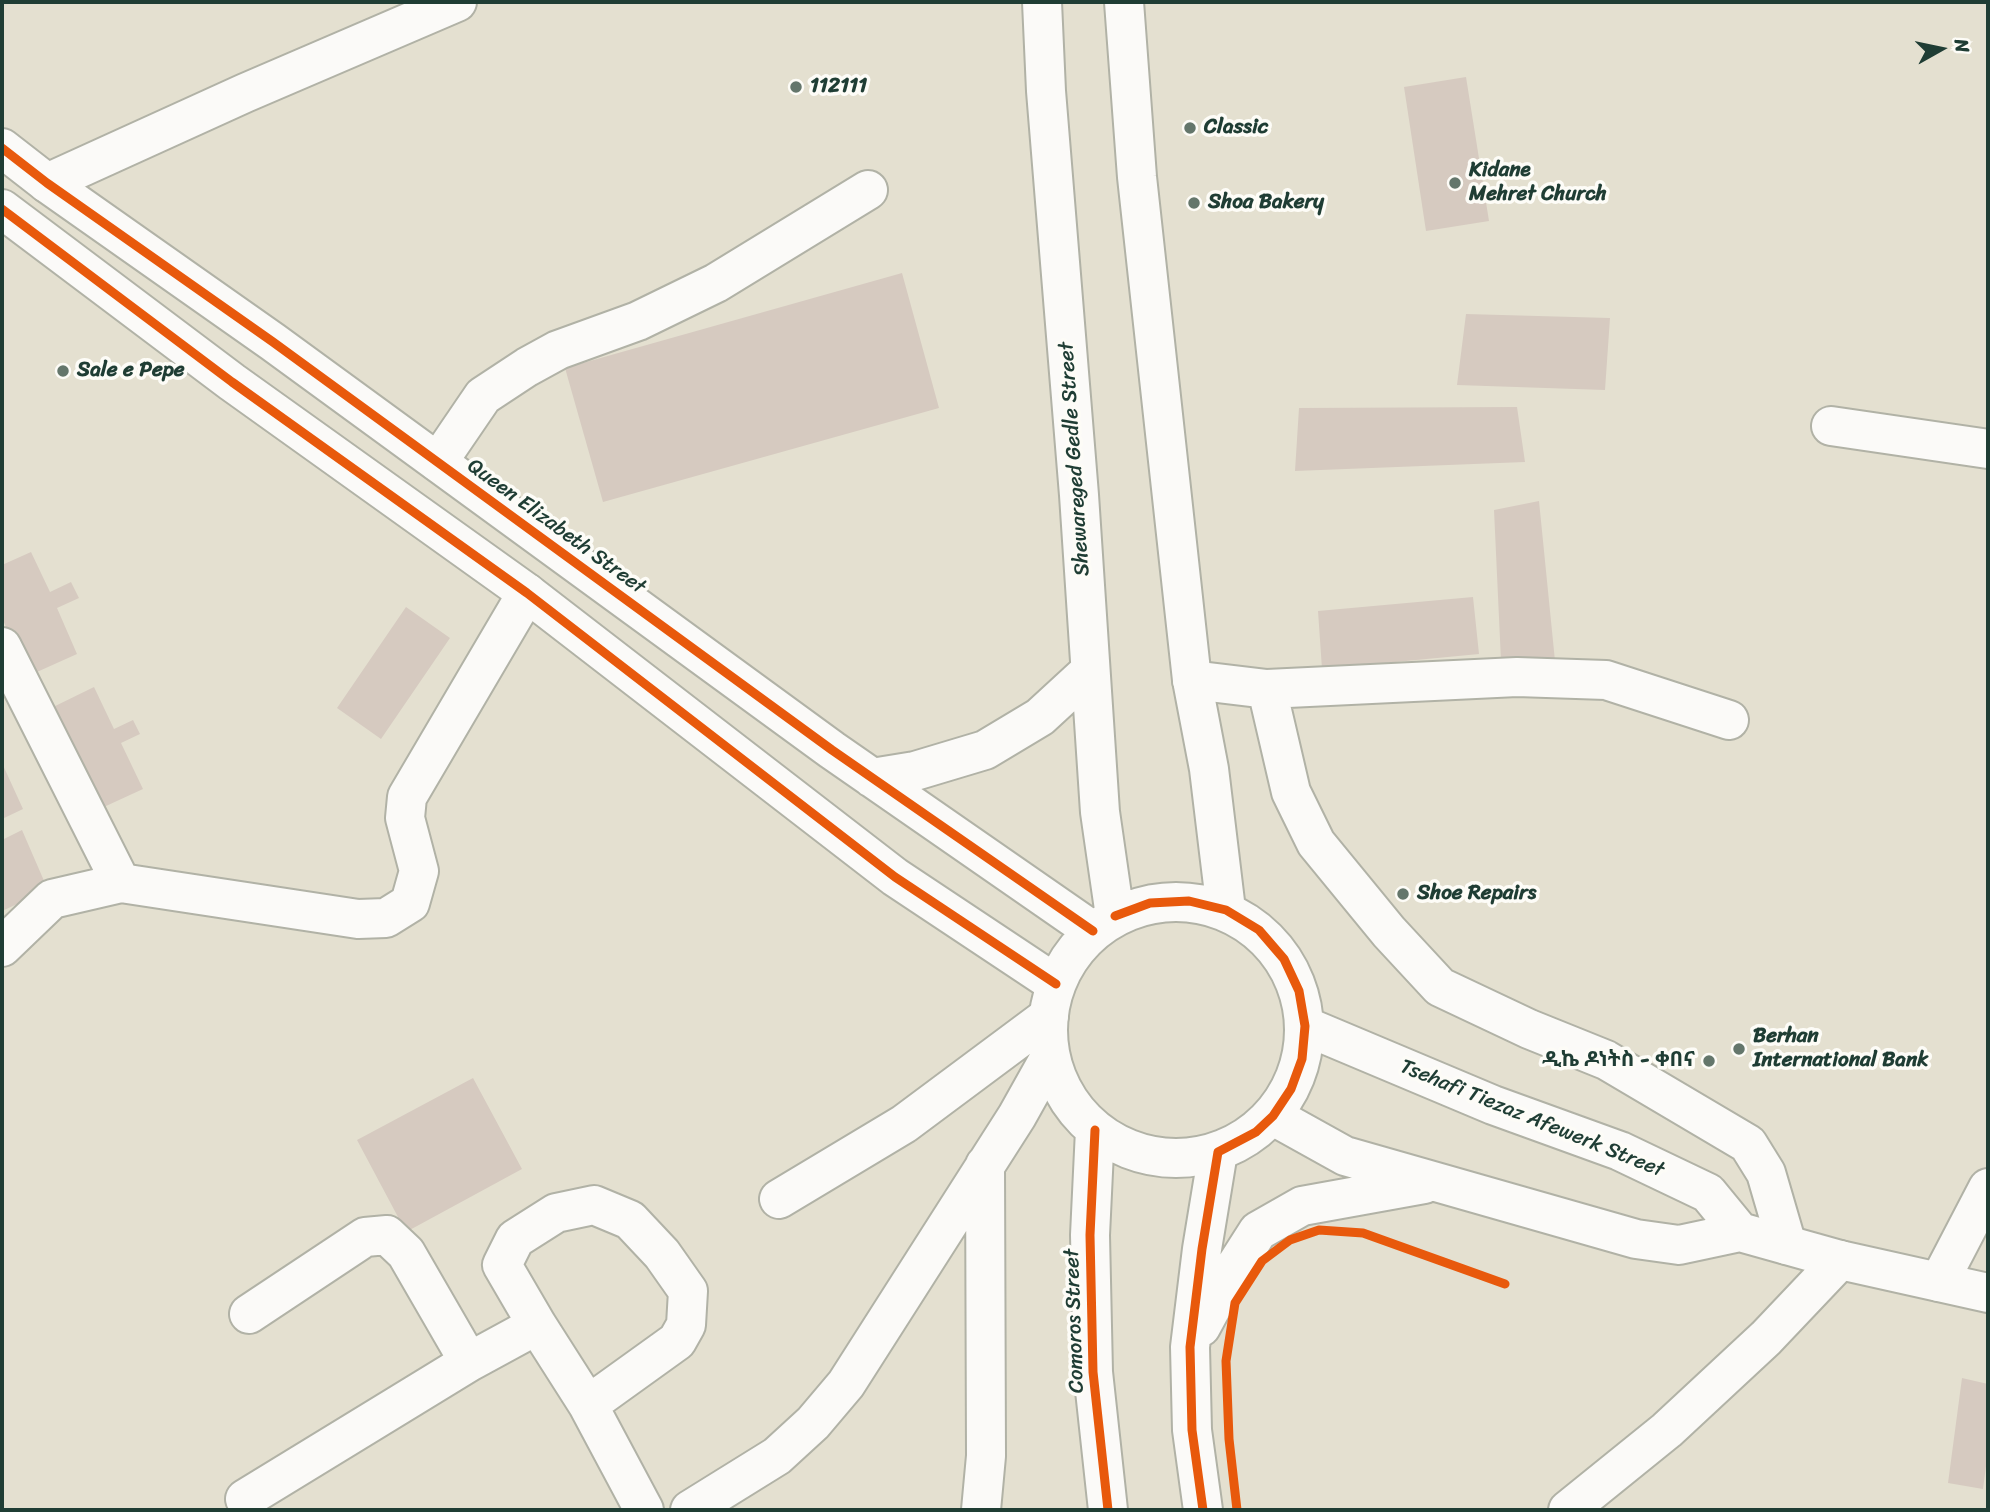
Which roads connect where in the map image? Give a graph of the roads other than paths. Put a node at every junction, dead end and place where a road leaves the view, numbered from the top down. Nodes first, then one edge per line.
1 (457, 2) edge
2 (1042, 2) edge
3 (1124, 2) edge
4 (2, 148) edge
5 (47, 183) junction
6 (868, 190) dead end
7 (2, 209) edge
8 (1831, 426) dead end
9 (1988, 449) edge
10 (438, 463) junction
11 (527, 593) junction
12 (2, 647) edge
13 (1090, 671) junction
14 (1192, 680) junction
15 (1267, 689) junction
16 (1729, 720) dead end
17 (872, 778) junction
18 (121, 883) junction
19 (1226, 910) junction
20 (1104, 924) junction
21 (2, 947) edge
22 (1052, 1000) junction
23 (1305, 1026) junction
24 (1051, 1056) junction
25 (1273, 1116) junction
26 (1095, 1130) junction
27 (1218, 1152) junction
28 (985, 1164) junction
29 (1436, 1182) junction
30 (1988, 1188) edge
31 (779, 1199) dead end
32 (1740, 1232) junction
33 (1787, 1245) junction
34 (1840, 1260) junction
35 (1939, 1282) junction
36 (1988, 1293) edge
37 (249, 1314) dead end
38 (537, 1325) junction
39 (1190, 1347) junction
40 (468, 1362) junction
41 (588, 1405) junction
42 (245, 1499) dead end
43 (644, 1510) edge
44 (690, 1510) edge
45 (981, 1510) edge
46 (1108, 1510) edge
47 (1203, 1510) edge
48 (1568, 1510) edge

1 - 5 main road
2 - 13 main road, Shewareged Gedle Street
3 - 14 main road
4 - 5 main road, Queen Elizabeth Street
5 - 10 main road, Queen Elizabeth Street
6 - 10 main road
7 - 11 main road
8 - 9 main road
10 - 17 main road, Queen Elizabeth Street
11 - 18 main road
11 - 22 main road
12 - 18 main road
13 - 17 main road
13 - 20 main road, Shewareged Gedle Street
14 - 15 main road
14 - 19 main road
15 - 16 main road
15 - 33 main road
17 - 20 main road, Queen Elizabeth Street
18 - 21 main road
19 - 20 main road
19 - 23 main road
20 - 22 main road
22 - 24 main road
22 - 31 main road
23 - 25 main road
23 - 32 main road, Tsehafi Tiezaz Afewerk Street
24 - 26 main road
24 - 28 main road
25 - 27 main road
25 - 29 main road
26 - 27 main road
26 - 46 main road, Comoros Street
27 - 39 main road
28 - 44 main road
28 - 45 main road
29 - 32 main road
29 - 39 main road
30 - 35 main road
32 - 33 main road
33 - 34 main road
34 - 35 main road
34 - 48 main road
35 - 36 main road
37 - 40 main road
38 - 40 main road
38 - 41 main road
38 - 41 main road
39 - 47 main road
40 - 42 main road
41 - 43 main road

